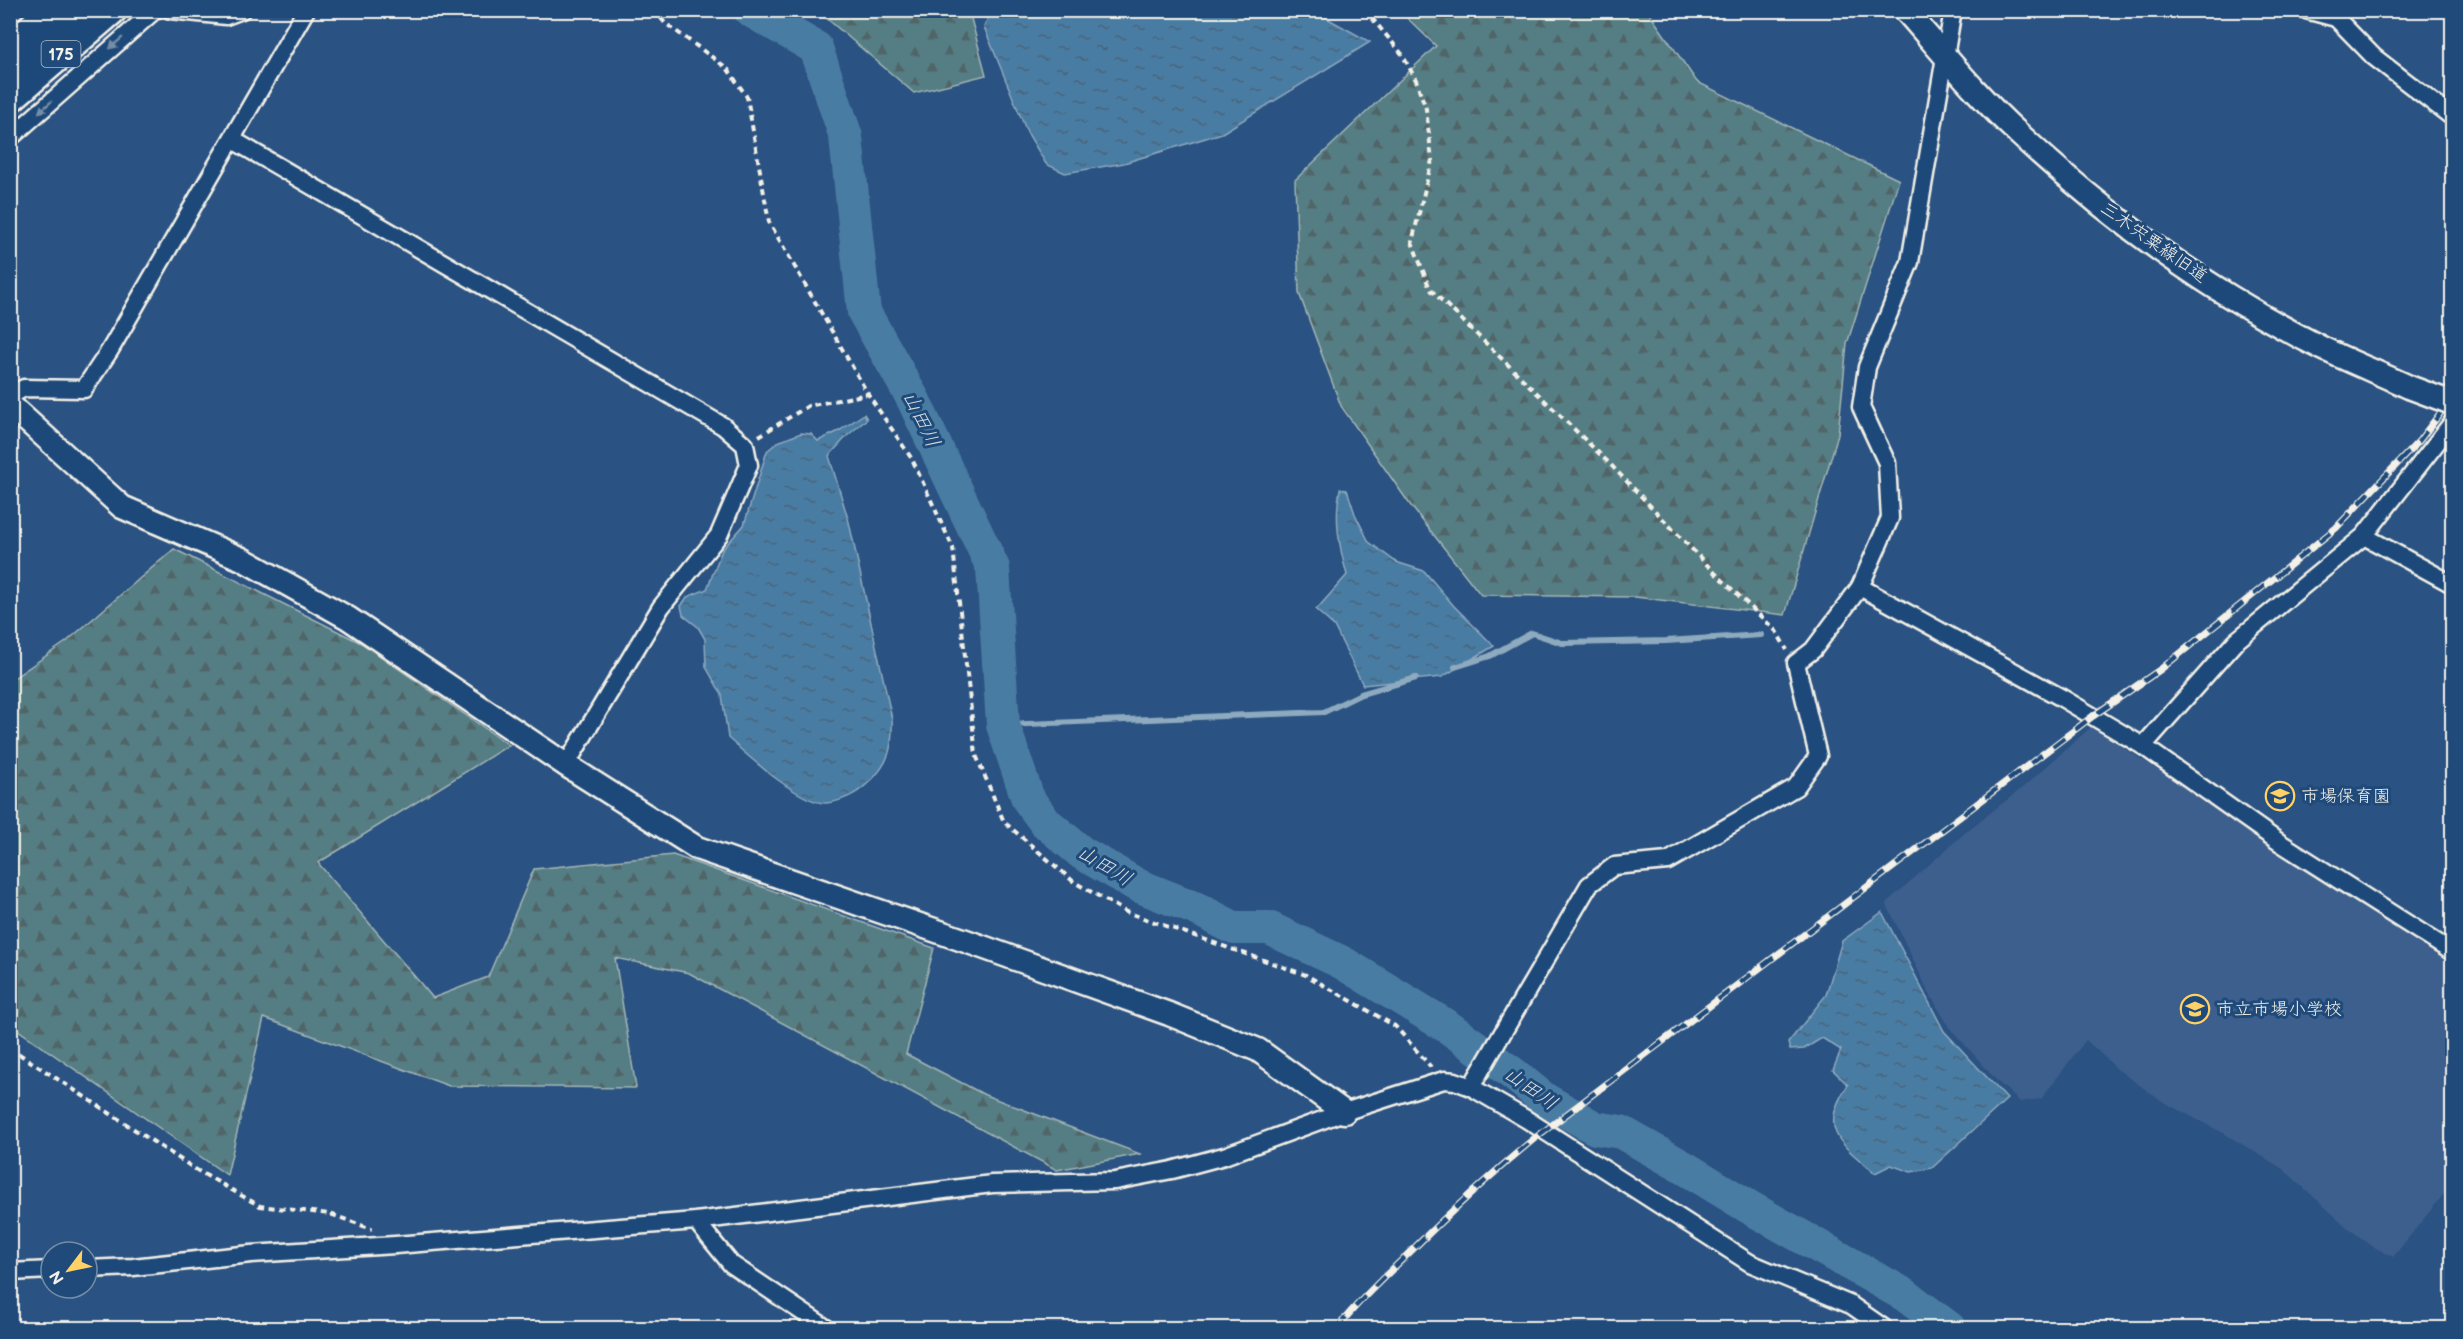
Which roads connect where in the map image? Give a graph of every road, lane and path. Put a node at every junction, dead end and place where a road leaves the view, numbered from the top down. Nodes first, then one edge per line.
1 (44, 10) edge
2 (72, 10) edge
3 (112, 10) edge
4 (155, 10) edge
5 (170, 10) edge
6 (242, 10) edge
7 (306, 10) edge
8 (654, 10) edge
9 (1365, 10) edge
10 (1905, 10) edge
11 (1953, 10) edge
12 (2306, 10) edge
13 (13, 37) edge
14 (1946, 57) junction
15 (10, 63) edge
16 (10, 98) edge
17 (2452, 117) edge
18 (10, 138) edge
19 (233, 140) junction
20 (868, 394) junction
21 (10, 396) edge
22 (2452, 403) edge
23 (10, 405) edge
24 (2452, 423) edge
25 (746, 444) junction
26 (2364, 537) junction
27 (2452, 584) edge
28 (1860, 587) junction
29 (1796, 663) junction
30 (2142, 746) junction
31 (566, 765) junction
32 (2452, 951) edge
33 (10, 1048) edge
34 (1444, 1080) junction
35 (1471, 1087) junction
36 (1344, 1112) junction
37 (696, 1221) junction
38 (395, 1245) junction
39 (99, 1268) edge
40 (39, 1271) edge
41 (10, 1272) edge
42 (826, 1329) edge
43 (1884, 1329) edge

1 - 13 street
2 - 15 highway, 175
3 - 16 highway, 175
4 -> 18 street
5 - 6 street
7 - 19 street
8 - 20 path
9 - 29 path
10 - 14 street, 三木宍粟線旧道
11 - 14 street
12 - 17 street
14 - 22 street, 三木宍粟線旧道, bridge
14 - 28 street
19 - 21 street
19 - 25 street
20 - 25 path
20 - 34 path
23 - 31 street
24 - 26 street
25 - 31 street
26 - 27 street
26 - 30 street
28 - 29 street
28 - 30 street
29 - 35 street
30 - 32 street
31 - 36 street
33 - 38 path
34 - 35 street
34 - 36 street
35 - 43 street
36 - 37 street
37 - 38 street
37 - 42 street
38 - 39 street
40 - 41 street

